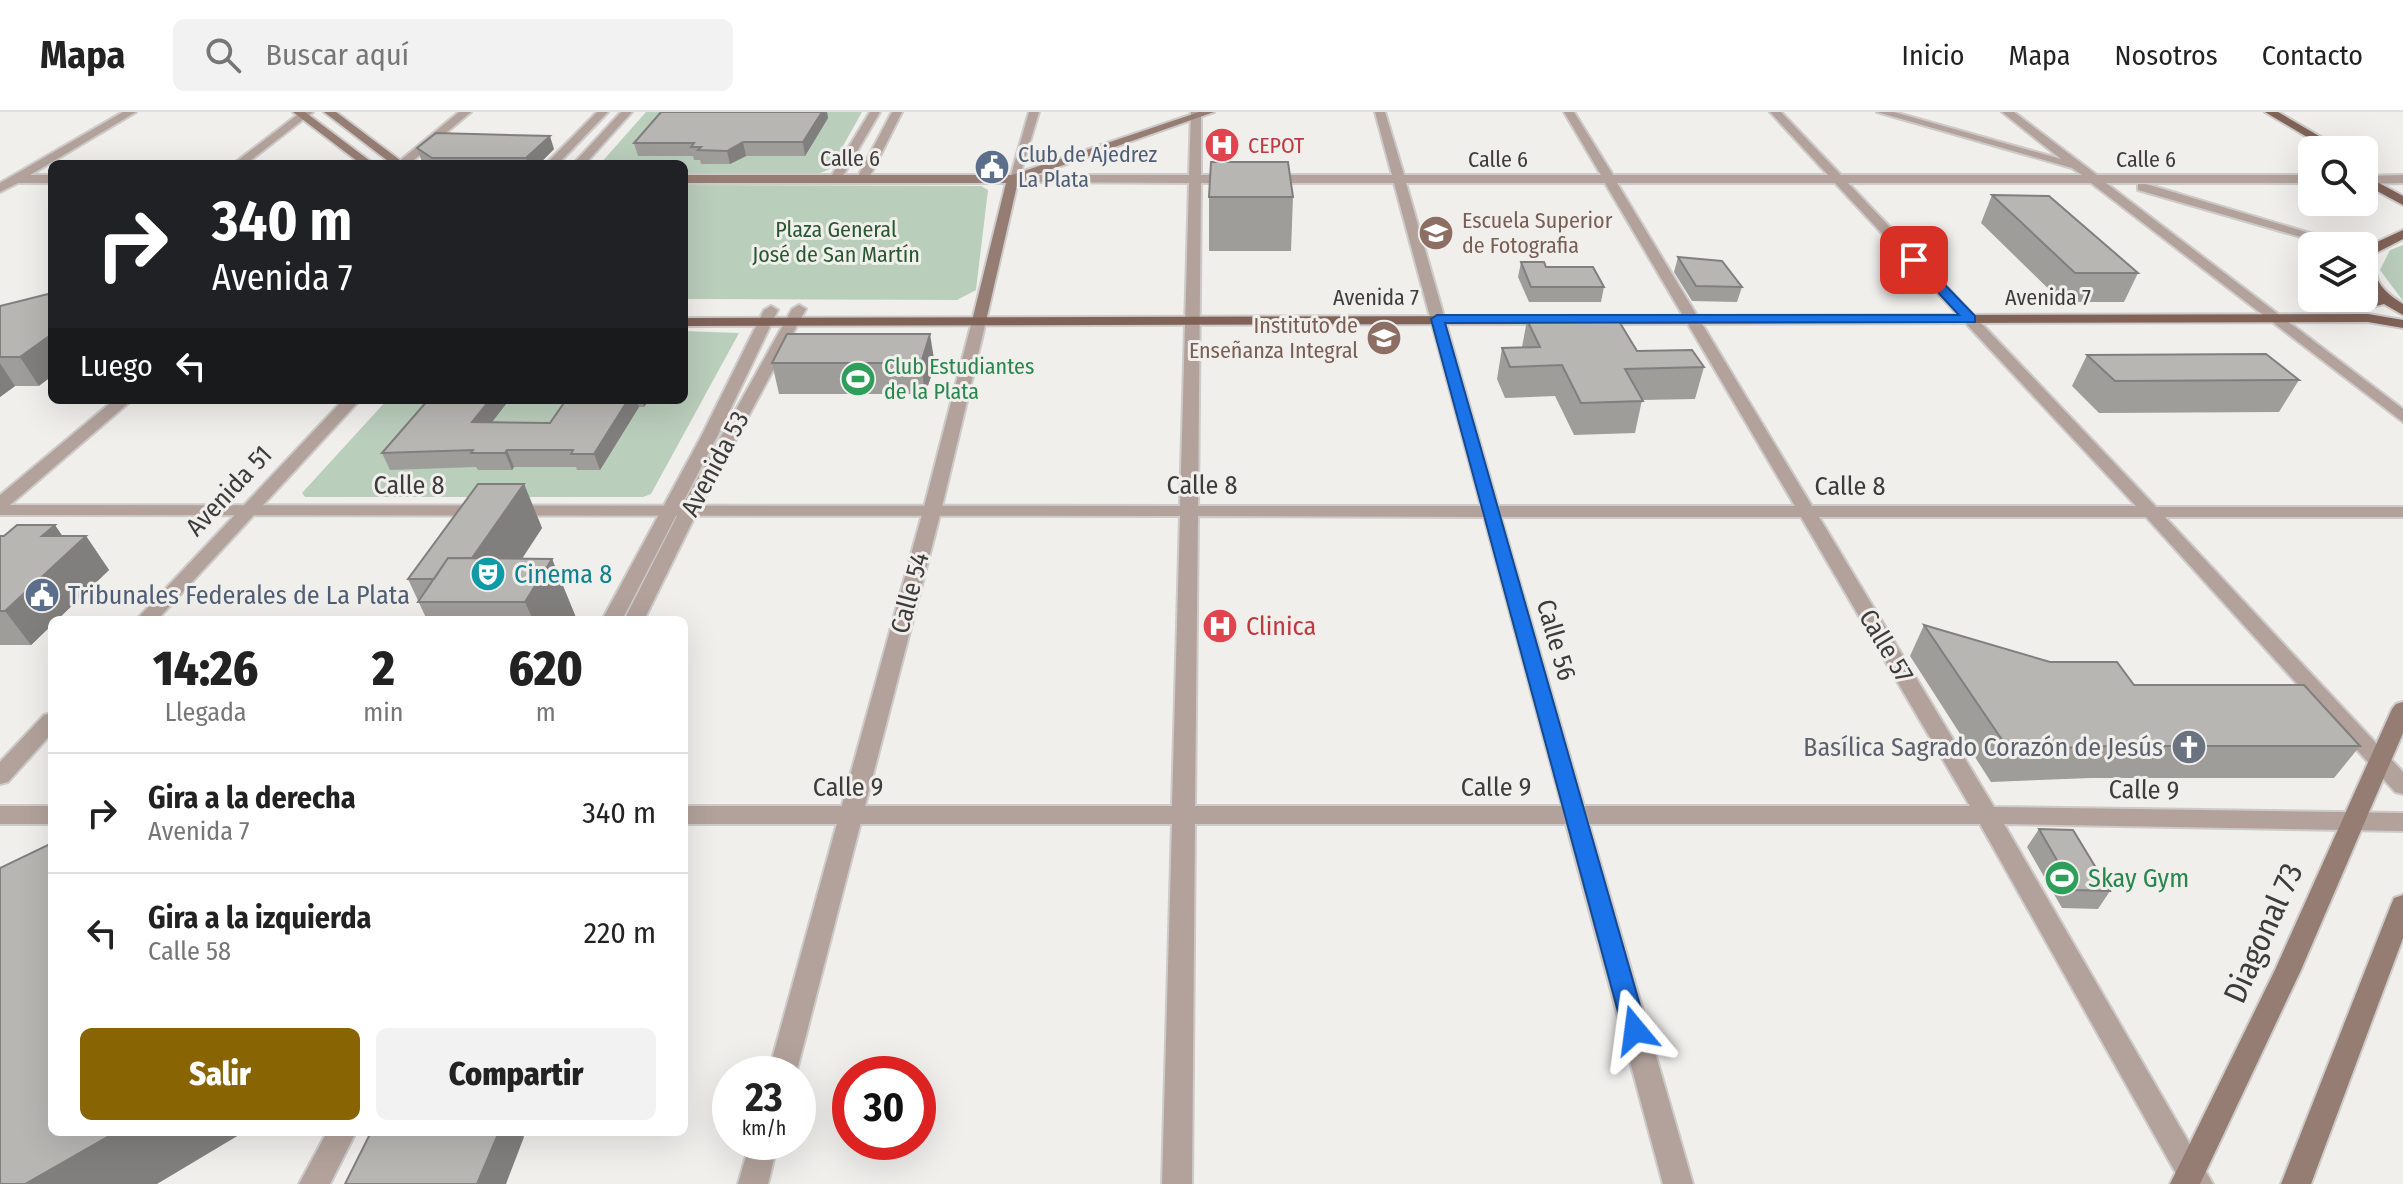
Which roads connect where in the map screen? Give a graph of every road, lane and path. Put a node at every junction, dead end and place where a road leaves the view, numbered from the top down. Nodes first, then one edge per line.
1 (131, 112) edge
2 (329, 112) edge
3 (466, 112) edge
4 (603, 112) edge
5 (627, 112) edge
6 (875, 112) edge
7 (897, 112) edge
8 (1034, 112) edge
9 (1177, 112) edge
10 (1380, 112) edge
11 (1569, 112) edge
12 (1775, 112) edge
13 (1882, 112) edge
14 (2007, 112) edge
15 (303, 113) edge
16 (1201, 113) edge
17 (2267, 116) edge
18 (2308, 136) edge
19 (2298, 138) edge
20 (244, 160) edge
21 (363, 160) edge
22 (395, 160) edge
23 (406, 160) edge
24 (556, 160) edge
25 (583, 160) edge
26 (1019, 164) junction
27 (2081, 169) junction
28 (2378, 173) edge
29 (836, 178) junction
30 (863, 178) junction
31 (0, 179) edge
32 (15, 179) junction
33 (48, 179) edge
34 (688, 179) edge
35 (977, 179) junction
36 (1013, 179) junction
37 (1195, 179) junction
38 (1398, 179) junction
39 (1609, 179) junction
40 (1837, 179) junction
41 (2117, 179) junction
42 (2298, 179) edge
43 (2378, 179) edge
44 (2388, 179) junction
45 (2403, 179) edge
46 (2095, 180) junction
47 (2378, 187) edge
48 (2403, 187) edge
49 (0, 188) edge
50 (2403, 201) edge
51 (2298, 232) edge
52 (2403, 234) edge
53 (2378, 246) edge
54 (2378, 289) edge
55 (2386, 299) junction
56 (688, 308) edge
57 (2261, 308) junction
58 (2403, 311) edge
59 (1192, 312) junction
60 (1436, 313) junction
61 (1689, 313) junction
62 (1965, 313) junction
63 (981, 314) junction
64 (768, 316) junction
65 (796, 316) junction
66 (2275, 319) junction
67 (688, 322) edge
68 (2403, 324) edge
69 (119, 404) edge
70 (348, 404) edge
71 (2403, 417) edge
72 (0, 504) edge
73 (0, 510) edge
74 (670, 510) junction
75 (689, 510) junction
76 (249, 511) junction
77 (932, 511) junction
78 (1189, 511) junction
79 (1491, 511) junction
80 (1806, 512) junction
81 (2151, 512) junction
82 (2403, 512) edge
83 (150, 616) edge
84 (614, 616) edge
85 (636, 616) edge
86 (2403, 709) edge
87 (48, 724) edge
88 (2380, 761) junction
89 (0, 776) edge
90 (2403, 786) edge
91 (0, 815) edge
92 (48, 815) edge
93 (688, 815) edge
94 (851, 815) junction
95 (1184, 815) junction
96 (1575, 815) junction
97 (1987, 815) junction
98 (2352, 821) junction
99 (2403, 822) edge
100 (2403, 905) edge
101 (787, 1056) edge
102 (340, 1136) edge
103 (759, 1160) edge
104 (2191, 1180) edge
105 (314, 1184) edge
106 (753, 1184) edge
107 (1177, 1184) edge
108 (1678, 1184) edge
109 (2296, 1184) edge

1 - 32 street
2 - 22 main road
3 - 23 street
4 - 24 street
5 - 25 street
6 - 29 street
7 - 30 street
8 - 26 street, Calle 54
9 - 26 main road
10 - 38 street, Calle 56
11 - 39 street, Calle 57
12 - 40 street
13 - 27 street
14 - 27 street
15 - 20 street
15 - 21 main road
16 - 36 main road
16 - 37 street
17 - 18 main road
17 - 19 main road
26 - 35 main road
26 - 36 street, Calle 54
27 - 41 street
27 - 46 street
28 - 44 main road
29 - 30 main road, Calle 6
29 - 34 main road, Calle 6
30 - 35 main road, Calle 6
31 - 32 street
32 - 33 street
32 - 49 street
35 - 36 main road, Calle 6
36 - 37 street, Calle 6
36 - 63 main road, Calle 54
37 - 38 street, Calle 6
37 - 59 street
38 - 39 street, Calle 6
38 - 60 street, Calle 56
39 - 40 street, Calle 6
39 - 61 street, Calle 57
40 - 46 street, Calle 6
40 - 62 street
41 - 42 street, Calle 6
41 - 46 street, Calle 6
41 - 51 street
43 - 44 street
44 - 45 street
44 - 48 main road
46 - 57 street
47 - 50 main road
52 - 53 main road
54 - 55 main road
55 - 57 main road, Avenida 7
55 - 58 main road
56 - 64 main road, Avenida 7
57 - 62 main road, Avenida 7
57 - 66 street
59 - 60 main road, Avenida 7
59 - 63 main road, Avenida 7
59 - 78 street
60 - 61 main road, Avenida 7
60 - 79 street, Calle 56
61 - 62 main road, Avenida 7
61 - 80 street, Calle 57
62 - 66 main road, Avenida 7
62 - 81 street
63 - 65 main road, Avenida 7
63 - 77 street, Calle 54
64 - 65 main road, Avenida 7
64 - 67 main road, Avenida 7
64 - 74 street, Avenida 53
65 - 75 street, Avenida 53
66 - 68 main road, Avenida 7
66 - 71 street
69 - 72 street
70 - 76 street, Avenida 51
73 - 76 street, Calle 8
74 - 75 street, Calle 8
74 - 76 street, Calle 8
74 - 84 street, Avenida 53
75 - 77 street, Calle 8
75 - 85 street, Avenida 53
76 - 83 street, Avenida 51
77 - 78 street, Calle 8
77 - 94 street, Calle 54
78 - 79 street, Calle 8
78 - 95 street
79 - 80 street, Calle 8
79 - 96 street, Calle 56
80 - 81 street, Calle 8
80 - 97 street, Calle 57
81 - 82 street, Calle 8
81 - 88 street
86 - 88 main road, Diagonal 73
87 - 89 street
88 - 90 street
88 - 98 main road, Diagonal 73
91 - 92 street
93 - 94 street, Calle 9
94 - 95 street, Calle 9
94 - 101 street, Calle 54
95 - 96 street, Calle 9
95 - 107 street
96 - 97 street, Calle 9
96 - 108 street, Calle 56
97 - 98 street, Calle 9
97 - 104 street, Calle 57
98 - 99 street, Calle 9
98 - 104 main road, Diagonal 73
100 - 109 main road
102 - 105 street
103 - 106 street

